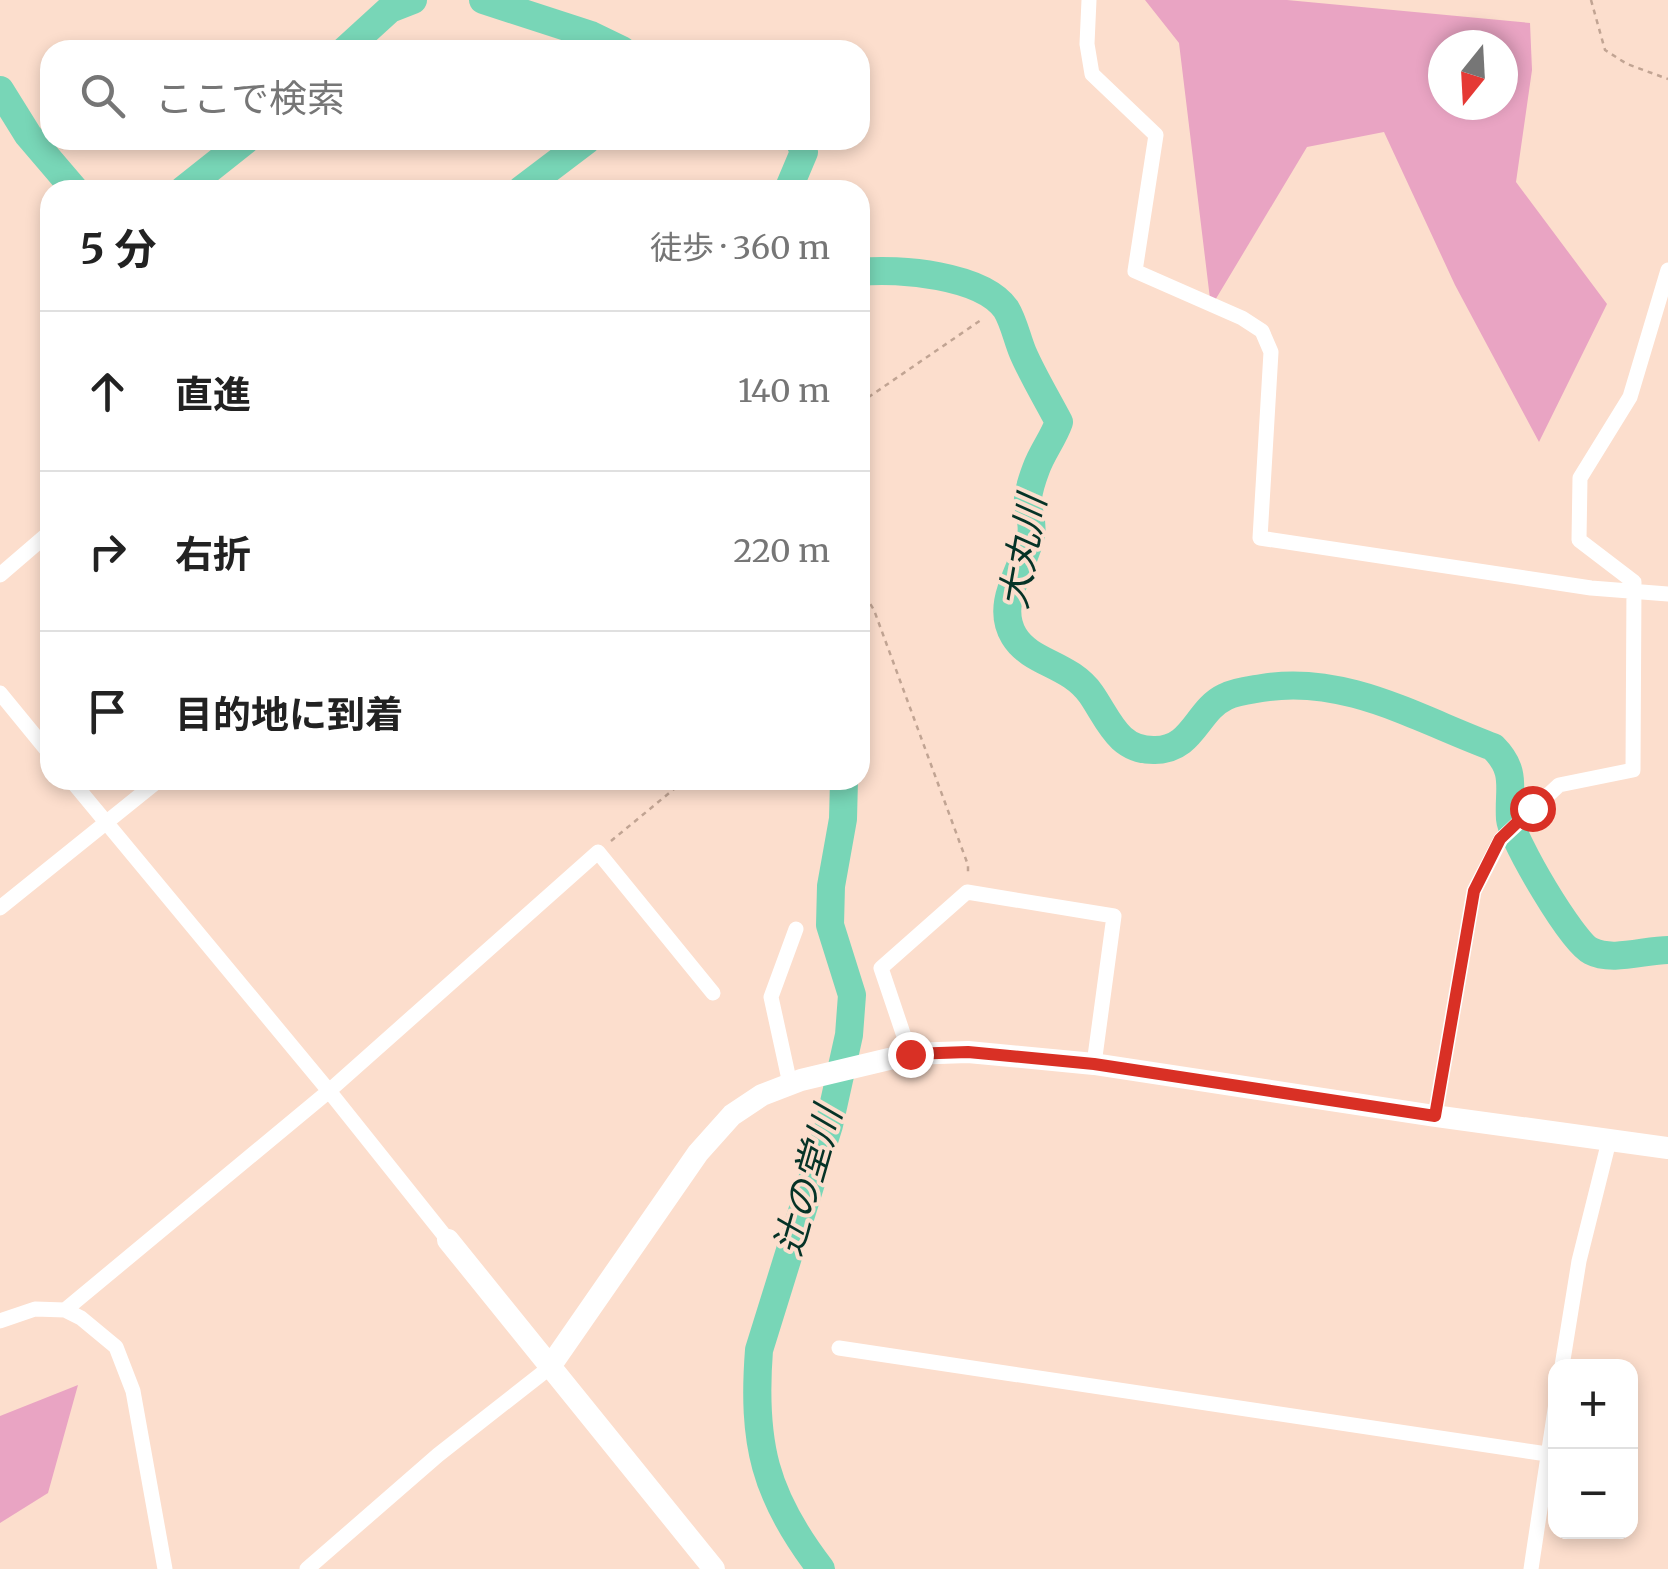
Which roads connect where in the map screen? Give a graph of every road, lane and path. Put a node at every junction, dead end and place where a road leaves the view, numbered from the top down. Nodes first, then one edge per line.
1 (1089, 0) edge
2 (1591, 0) edge
3 (1668, 79) edge
4 (1668, 270) edge
5 (981, 320) dead end
6 (870, 396) edge
7 (40, 541) edge
8 (0, 576) edge
9 (1634, 592) junction
10 (1668, 594) edge
11 (870, 603) edge
12 (0, 694) edge
13 (40, 742) edge
14 (79, 790) edge
15 (147, 790) edge
16 (673, 790) edge
17 (107, 824) junction
18 (598, 852) junction
19 (967, 892) junction
20 (0, 908) edge
21 (796, 928) dead end
22 (713, 993) dead end
23 (904, 1056) junction
24 (1094, 1064) junction
25 (796, 1082) junction
26 (330, 1090) junction
27 (1435, 1116) junction
28 (1609, 1141) junction
29 (1668, 1148) edge
30 (448, 1240) joint
31 (65, 1310) junction
32 (0, 1321) edge
33 (839, 1348) dead end
34 (1563, 1359) edge
35 (549, 1368) junction
36 (1548, 1448) edge
37 (1547, 1454) junction
38 (164, 1569) edge
39 (308, 1569) edge
40 (714, 1569) edge
41 (1531, 1569) edge

1 - 9 street
2 - 3 path
4 - 9 street
5 - 6 path
7 - 8 street
9 - 10 street
9 - 27 street
11 - 19 path
12 - 13 street
14 - 17 street
15 - 17 street
16 - 18 path
17 - 20 street
17 - 26 street
18 - 22 street
18 - 26 street
19 - 23 street
19 - 24 street
21 - 25 street
23 - 24 street
23 - 25 street
24 - 27 street
25 - 35 street
26 - 30 street
26 - 31 street
27 - 28 street
28 - 29 street
28 - 34 street
30 - 35 street
31 - 32 street
31 - 38 street
33 - 37 street
35 - 39 street
35 - 40 street
36 - 37 street
37 - 41 street

